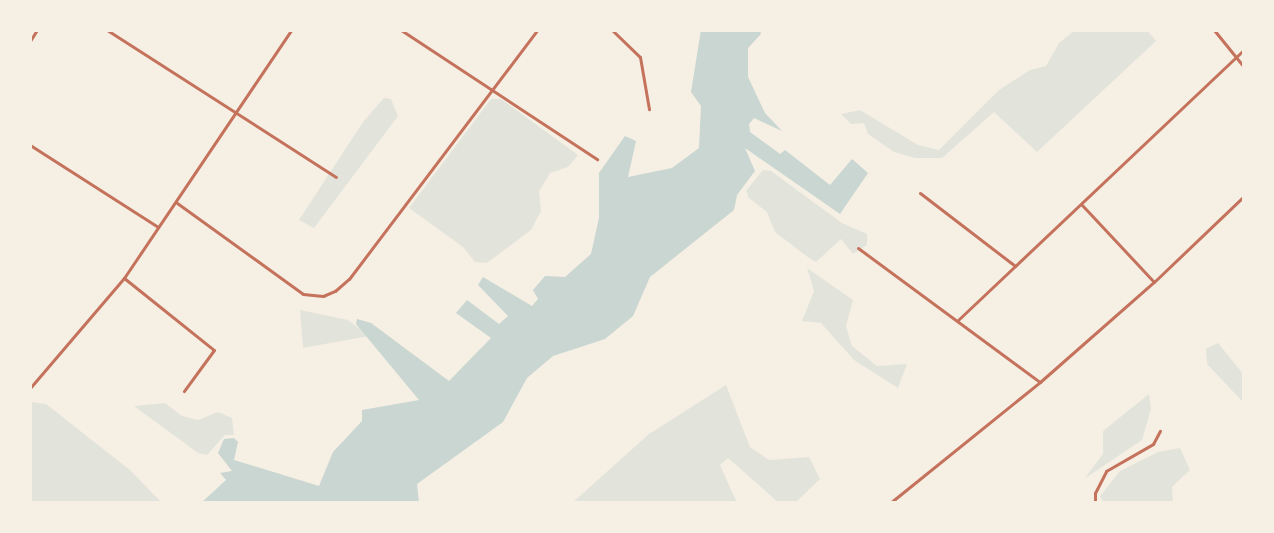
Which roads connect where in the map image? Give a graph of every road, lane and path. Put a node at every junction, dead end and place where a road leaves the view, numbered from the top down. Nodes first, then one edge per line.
1 (37, 30) edge
2 (107, 30) edge
3 (291, 30) edge
4 (401, 30) edge
5 (537, 30) edge
6 (612, 30) edge
7 (1214, 30) edge
8 (30, 41) edge
9 (1244, 50) edge
10 (1236, 58) junction
11 (1244, 67) edge
12 (492, 87) junction
13 (649, 109) dead end
14 (236, 113) junction
15 (30, 146) edge
16 (597, 159) dead end
17 (336, 177) dead end
18 (920, 193) dead end
19 (1244, 196) edge
20 (177, 203) junction
21 (1082, 205) junction
22 (158, 227) junction
23 (858, 248) dead end
24 (1015, 266) junction
25 (124, 278) junction
26 (1154, 282) junction
27 (958, 320) junction
28 (1040, 382) junction
29 (30, 388) edge
30 (184, 391) dead end
31 (1160, 431) dead end
32 (890, 503) edge
33 (1095, 503) edge

1 - 8 street
2 - 14 street
3 - 14 street
4 - 12 street
5 - 12 street
6 - 13 street
7 - 10 street
9 - 10 street
10 - 11 street
10 - 21 street
12 - 16 street
12 - 20 street
14 - 17 street
14 - 20 street
15 - 22 street
18 - 24 street
19 - 26 street
20 - 22 street
21 - 24 street
21 - 26 street
22 - 25 street
23 - 27 street
24 - 27 street
25 - 29 street
25 - 30 street
26 - 28 street
27 - 28 street
28 - 32 street
31 - 33 street

